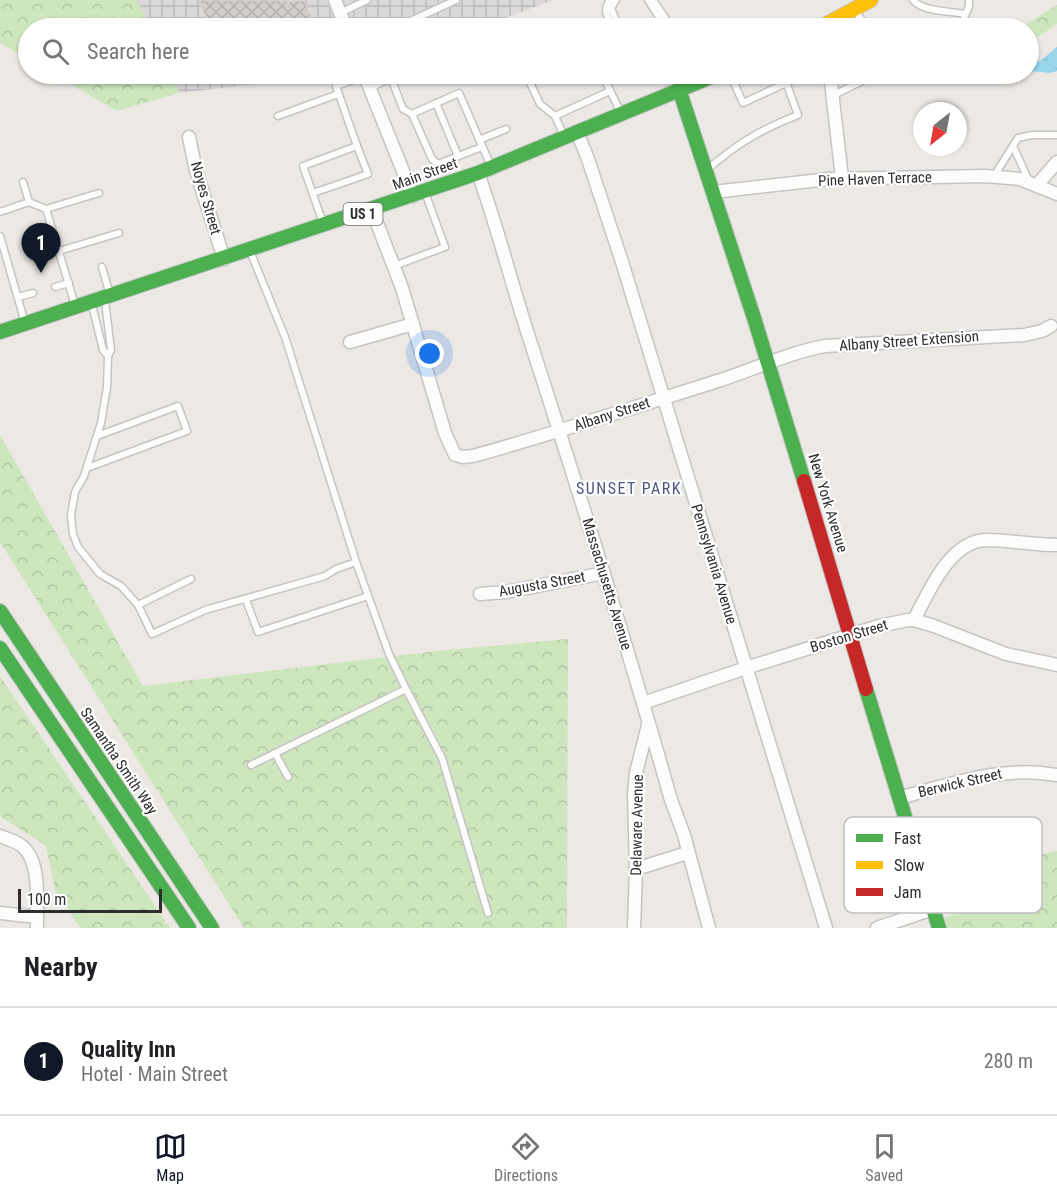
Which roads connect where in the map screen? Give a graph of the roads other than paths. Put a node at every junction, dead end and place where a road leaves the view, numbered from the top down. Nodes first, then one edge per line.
1 (335, 0) edge
2 (367, 0) edge
3 (456, 0) edge
4 (610, 0) edge
5 (616, 0) edge
6 (648, 0) edge
7 (653, 0) edge
8 (871, 0) edge
9 (913, 0) edge
10 (969, 0) edge
11 (855, 10) junction
12 (340, 13) junction
13 (965, 14) junction
14 (342, 18) edge
15 (417, 18) edge
16 (608, 18) edge
17 (615, 18) edge
18 (660, 18) edge
19 (665, 18) edge
20 (839, 18) edge
21 (860, 18) edge
22 (964, 18) edge
23 (345, 84) edge
24 (368, 84) edge
25 (393, 84) edge
26 (531, 84) edge
27 (607, 84) edge
28 (677, 84) edge
29 (687, 84) edge
30 (734, 84) edge
31 (784, 84) edge
32 (786, 84) edge
33 (831, 84) edge
34 (856, 84) edge
35 (679, 89) junction
36 (610, 91) junction
37 (338, 94) junction
38 (832, 96) junction
39 (436, 103) junction
40 (411, 114) junction
41 (621, 114) junction
42 (278, 116) dead end
43 (555, 116) junction
44 (506, 129) dead end
45 (571, 134) junction
46 (1057, 135) edge
47 (189, 137) dead end
48 (481, 143) junction
49 (357, 146) junction
50 (1013, 146) junction
51 (458, 156) junction
52 (1057, 162) edge
53 (484, 169) junction
54 (706, 171) junction
55 (994, 177) junction
56 (842, 178) junction
57 (23, 182) dead end
58 (1034, 183) junction
59 (712, 192) junction
60 (99, 193) dead end
61 (313, 193) junction
62 (419, 194) junction
63 (1057, 194) edge
64 (28, 202) junction
65 (46, 209) junction
66 (372, 210) junction
67 (0, 212) edge
68 (324, 226) junction
69 (119, 232) dead end
70 (0, 236) edge
71 (59, 251) junction
72 (250, 251) junction
73 (224, 259) junction
74 (394, 266) junction
75 (102, 267) dead end
76 (69, 283) junction
77 (55, 287) dead end
78 (33, 293) dead end
79 (18, 297) junction
80 (102, 298) junction
81 (76, 306) junction
82 (26, 323) junction
83 (413, 324) junction
84 (1051, 326) dead end
85 (0, 332) edge
86 (350, 342) dead end
87 (108, 356) junction
88 (768, 363) junction
89 (663, 398) junction
90 (559, 431) junction
91 (97, 436) junction
92 (87, 468) junction
93 (1057, 545) edge
94 (356, 562) junction
95 (603, 573) junction
96 (191, 579) dead end
97 (480, 594) dead end
98 (368, 596) junction
99 (246, 600) junction
100 (138, 605) junction
101 (0, 611) edge
102 (914, 620) junction
103 (851, 635) junction
104 (0, 648) edge
105 (1057, 665) edge
106 (746, 668) junction
107 (406, 689) junction
108 (643, 703) junction
109 (649, 723) junction
110 (275, 753) junction
111 (251, 765) dead end
112 (1057, 775) edge
113 (288, 777) dead end
114 (900, 798) junction
115 (906, 817) edge
116 (0, 836) edge
117 (687, 853) junction
118 (636, 869) junction
119 (0, 913) edge
120 (488, 913) dead end
121 (921, 913) edge
122 (934, 913) edge
123 (37, 922) edge
124 (189, 928) edge
125 (212, 928) edge
126 (634, 928) edge
127 (709, 928) edge
128 (826, 928) edge
129 (877, 928) edge
130 (939, 928) edge

1 - 12 street
2 - 12 lane
3 - 15 lane
4 - 16 lane
5 - 17 lane
6 - 18 lane
7 - 19 lane
8 - 11 main road
9 - 13 lane
10 - 13 lane
11 - 20 main road
11 - 21 lane
12 - 14 street
13 - 22 lane
23 - 37 lane
24 - 62 street
25 - 40 lane
26 - 43 lane
27 - 36 lane
28 - 35 lane
29 - 35 main road, Main Street / US 1
30 - 31 lane
32 - 54 lane
33 - 38 street
34 - 38 lane
35 - 41 main road, Main Street / US 1
35 - 54 main road, New York Avenue
36 - 41 lane
36 - 43 lane
37 - 42 lane
37 - 49 lane
38 - 56 street
39 - 40 lane
39 - 48 lane
39 - 51 lane
40 - 51 lane
41 - 45 main road, Main Street / US 1
43 - 45 lane
44 - 48 lane
45 - 53 main road, Main Street / US 1
45 - 89 street, Pennsylvania Avenue
46 - 50 lane
47 - 73 street, Noyes Street
48 - 51 lane
48 - 53 lane
49 - 61 lane
49 - 61 lane
50 - 55 lane
50 - 58 lane
52 - 58 street
53 - 62 main road, Main Street / US 1
53 - 90 street, Massachusetts Avenue
54 - 59 main road, New York Avenue
55 - 56 street, Pine Haven Terrace
55 - 58 street, Pine Haven Terrace
56 - 59 street, Pine Haven Terrace
57 - 64 lane
58 - 63 street, Pine Haven Terrace
59 - 88 main road, New York Avenue
60 - 65 lane
61 - 68 lane
62 - 66 main road, Main Street / US 1
62 - 74 lane
64 - 65 lane
64 - 67 lane
65 - 71 lane
66 - 68 main road, Main Street / US 1
66 - 74 street
68 - 72 main road, Main Street / US 1
69 - 71 lane
70 - 79 lane
71 - 76 lane
72 - 73 main road, Main Street / US 1
72 - 94 lane
73 - 80 main road, Main Street / US 1
74 - 83 street
75 - 80 lane
76 - 77 lane
76 - 81 lane
78 - 79 lane
79 - 82 lane
80 - 81 main road, Main Street / US 1
80 - 87 lane
80 - 87 lane
81 - 82 main road, Main Street / US 1
82 - 85 main road, Main Street / US 1
83 - 86 street
83 - 90 street, Albany Street
84 - 88 street, Albany Street Extension
87 - 91 lane
88 - 89 street, Albany Street
88 - 103 main road, New York Avenue
89 - 90 street, Albany Street
89 - 106 street, Pennsylvania Avenue
90 - 95 street, Massachusetts Avenue
91 - 92 lane
91 - 92 lane
92 - 100 lane
93 - 102 street
94 - 98 lane
94 - 99 lane
95 - 97 street, Augusta Street
95 - 108 street, Massachusetts Avenue
96 - 100 lane
98 - 99 lane
98 - 107 lane
99 - 100 lane
101 - 125 main road, Samantha Smith Way
102 - 103 street, Boston Street
102 - 105 street
103 - 106 street, Boston Street
103 - 114 main road, New York Avenue
104 - 124 main road
106 - 108 street, Boston Street
106 - 128 street, Pennsylvania Avenue
107 - 110 lane
107 - 120 lane
108 - 109 street, Massachusetts Avenue
109 - 117 street, Massachusetts Avenue
109 - 118 street, Delaware Avenue
110 - 111 lane
110 - 113 lane
112 - 114 street, Berwick Street
114 - 115 main road, New York Avenue
116 - 123 street
117 - 118 street
117 - 127 street, Massachusetts Avenue
118 - 126 street, Delaware Avenue
119 - 123 street
121 - 129 street
122 - 130 main road, New York Avenue

